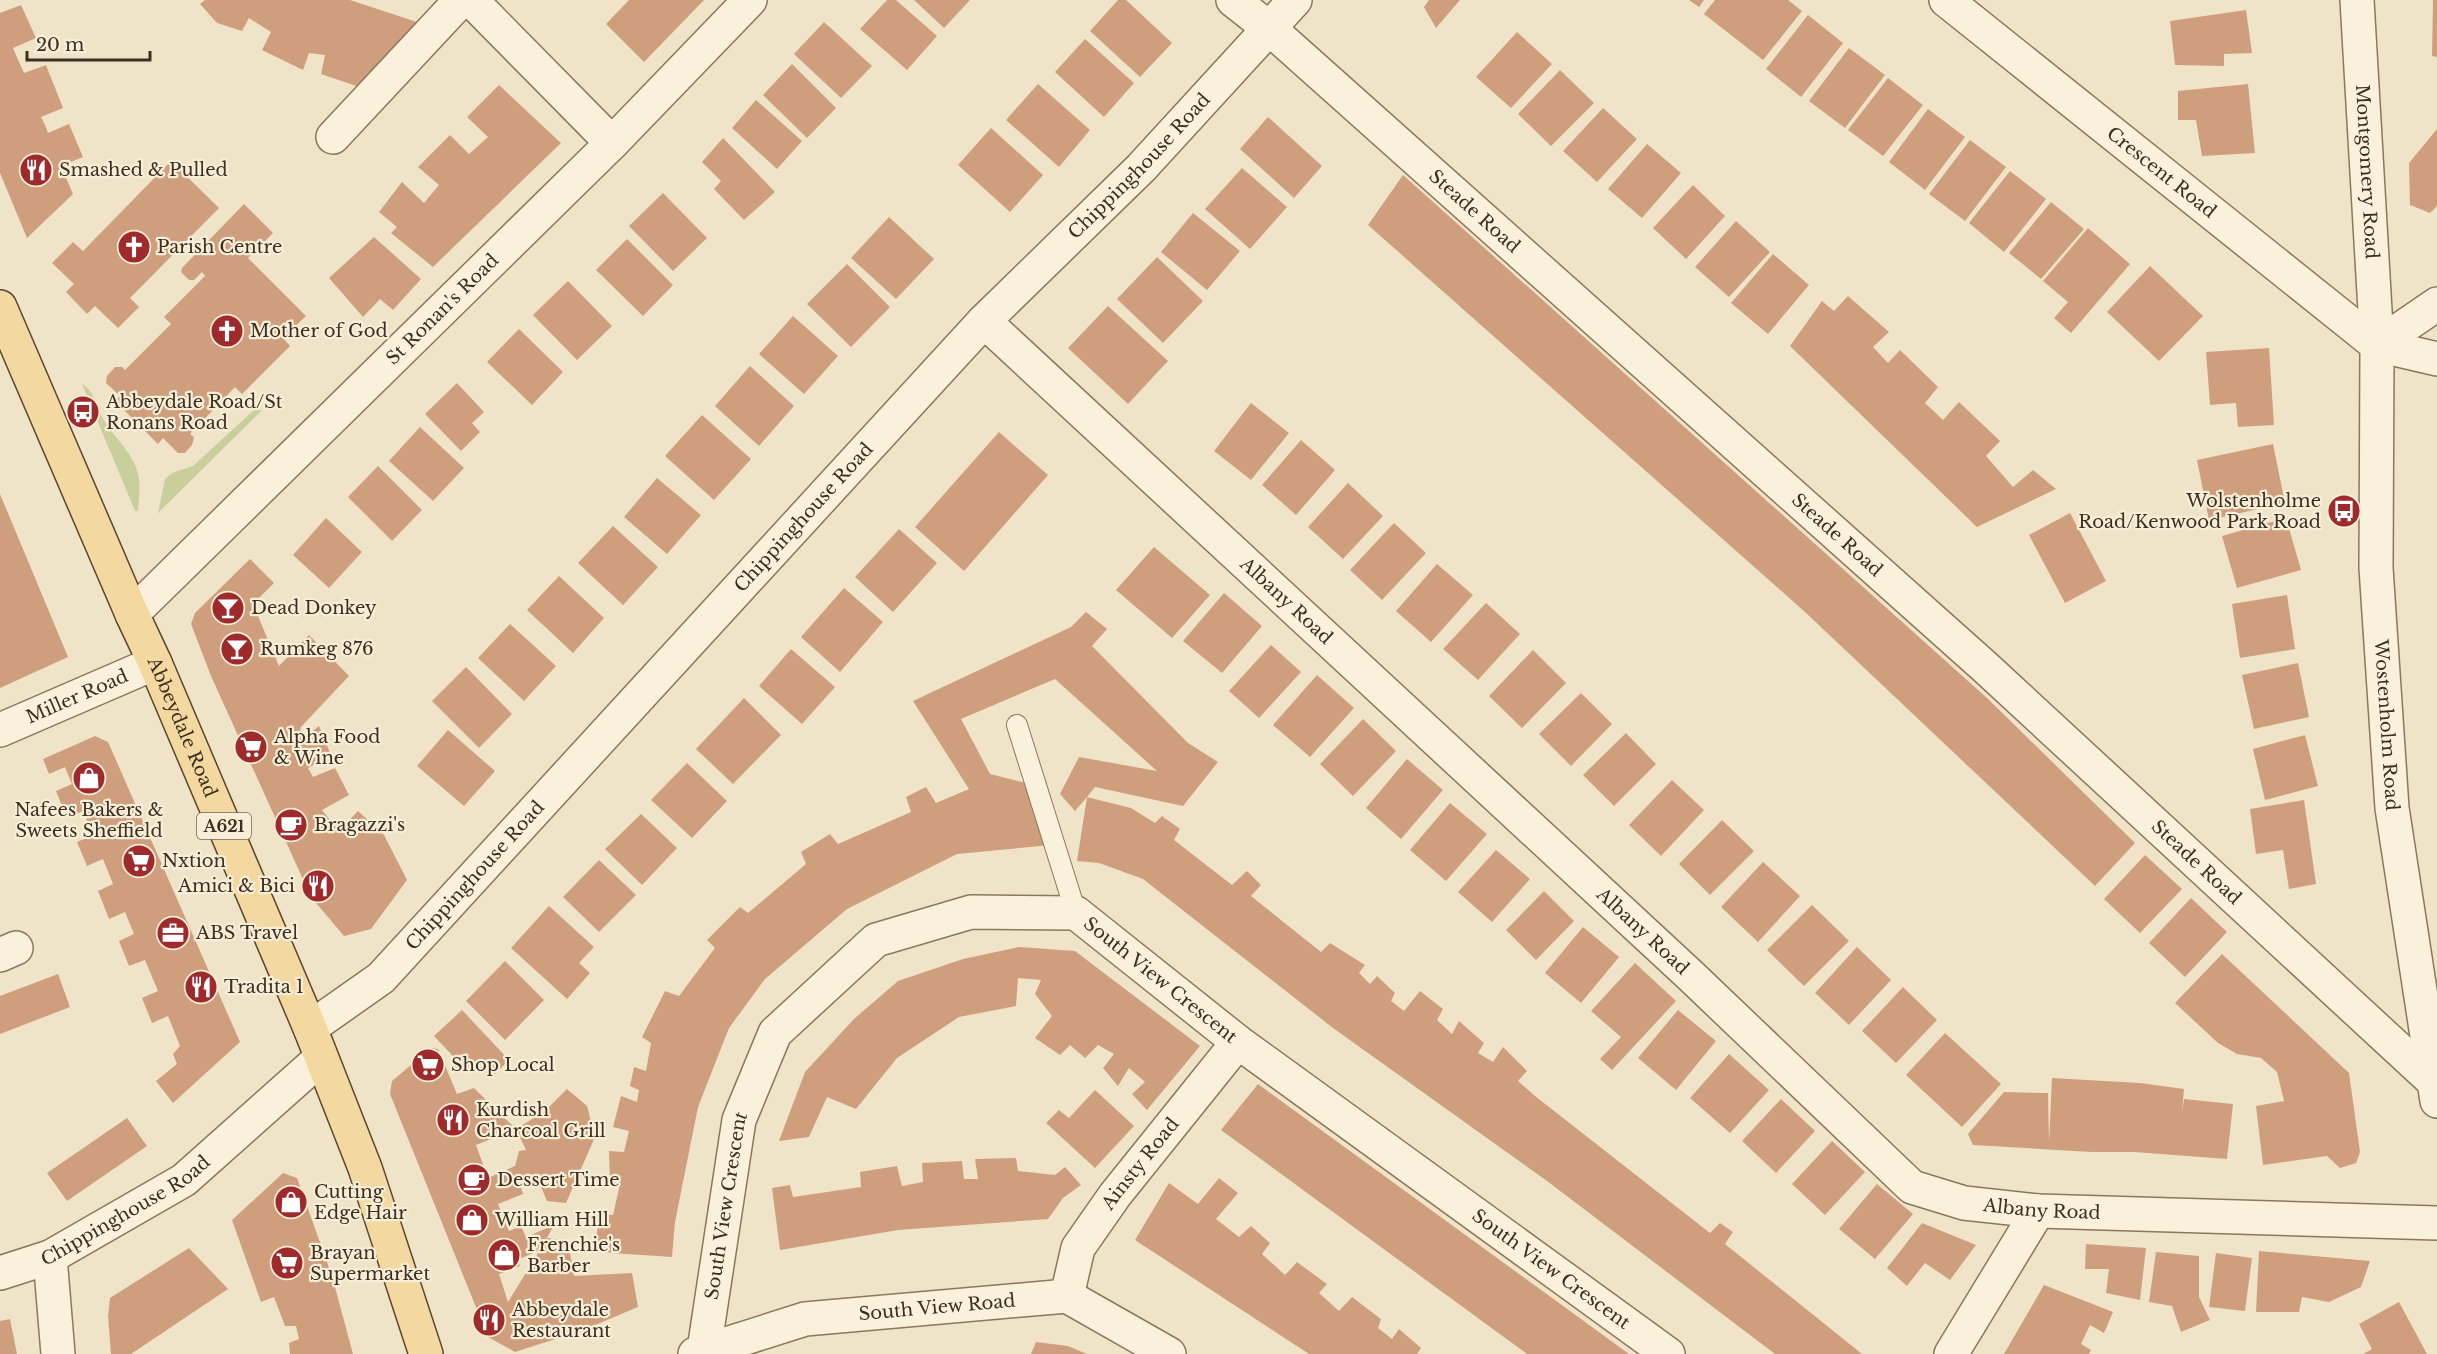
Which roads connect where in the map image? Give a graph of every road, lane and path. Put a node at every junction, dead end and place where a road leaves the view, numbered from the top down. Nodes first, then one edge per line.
1 (461, 0) edge
2 (471, 0) edge
3 (750, 0) edge
4 (1233, 0) edge
5 (1295, 0) edge
6 (1946, 0) edge
7 (2357, 0) edge
8 (1270, 29) junction
9 (333, 137) dead end
10 (612, 143) junction
11 (2437, 304) edge
12 (0, 307) edge
13 (984, 321) junction
14 (2377, 345) junction
15 (2437, 358) edge
16 (132, 614) junction
17 (155, 663) junction
18 (1017, 725) dead end
19 (0, 730) edge
20 (1076, 914) junction
21 (1238, 1042) junction
22 (316, 1043) junction
23 (2435, 1091) edge
24 (2038, 1211) junction
25 (2437, 1223) edge
26 (50, 1257) junction
27 (0, 1273) edge
28 (1067, 1296) junction
29 (699, 1352) edge
30 (58, 1354) edge
31 (426, 1354) edge
32 (1169, 1354) edge
33 (1668, 1354) edge
34 (1952, 1354) edge

1 - 9 street
2 - 10 street
3 - 10 street, St Ronan's Road
4 - 8 street, Steade Road
5 - 8 street, Chippinghouse Road
6 - 14 street, Crescent Road
7 - 14 street, Montgomery Road
8 - 13 street, Chippinghouse Road
8 - 23 street, Steade Road
10 - 16 street, St Ronan's Road
11 - 14 street
12 - 16 main road, Abbeydale Road / A621
13 - 22 street, Chippinghouse Road
13 - 24 street, Albany Road
14 - 15 street
14 - 23 street, Wostenholm Road
16 - 17 main road, Abbeydale Road / A621
17 - 19 street, Miller Road
17 - 22 main road, Abbeydale Road / A621
18 - 20 lane
20 - 21 street, South View Crescent
20 - 29 street, South View Crescent
21 - 28 street, Ainsty Road
21 - 33 street, South View Crescent
22 - 26 street, Chippinghouse Road
22 - 31 main road, Abbeydale Road / A621
24 - 25 street, Albany Road
24 - 34 street
26 - 27 street, Chippinghouse Road
26 - 30 street
28 - 29 street, South View Road
28 - 32 street

